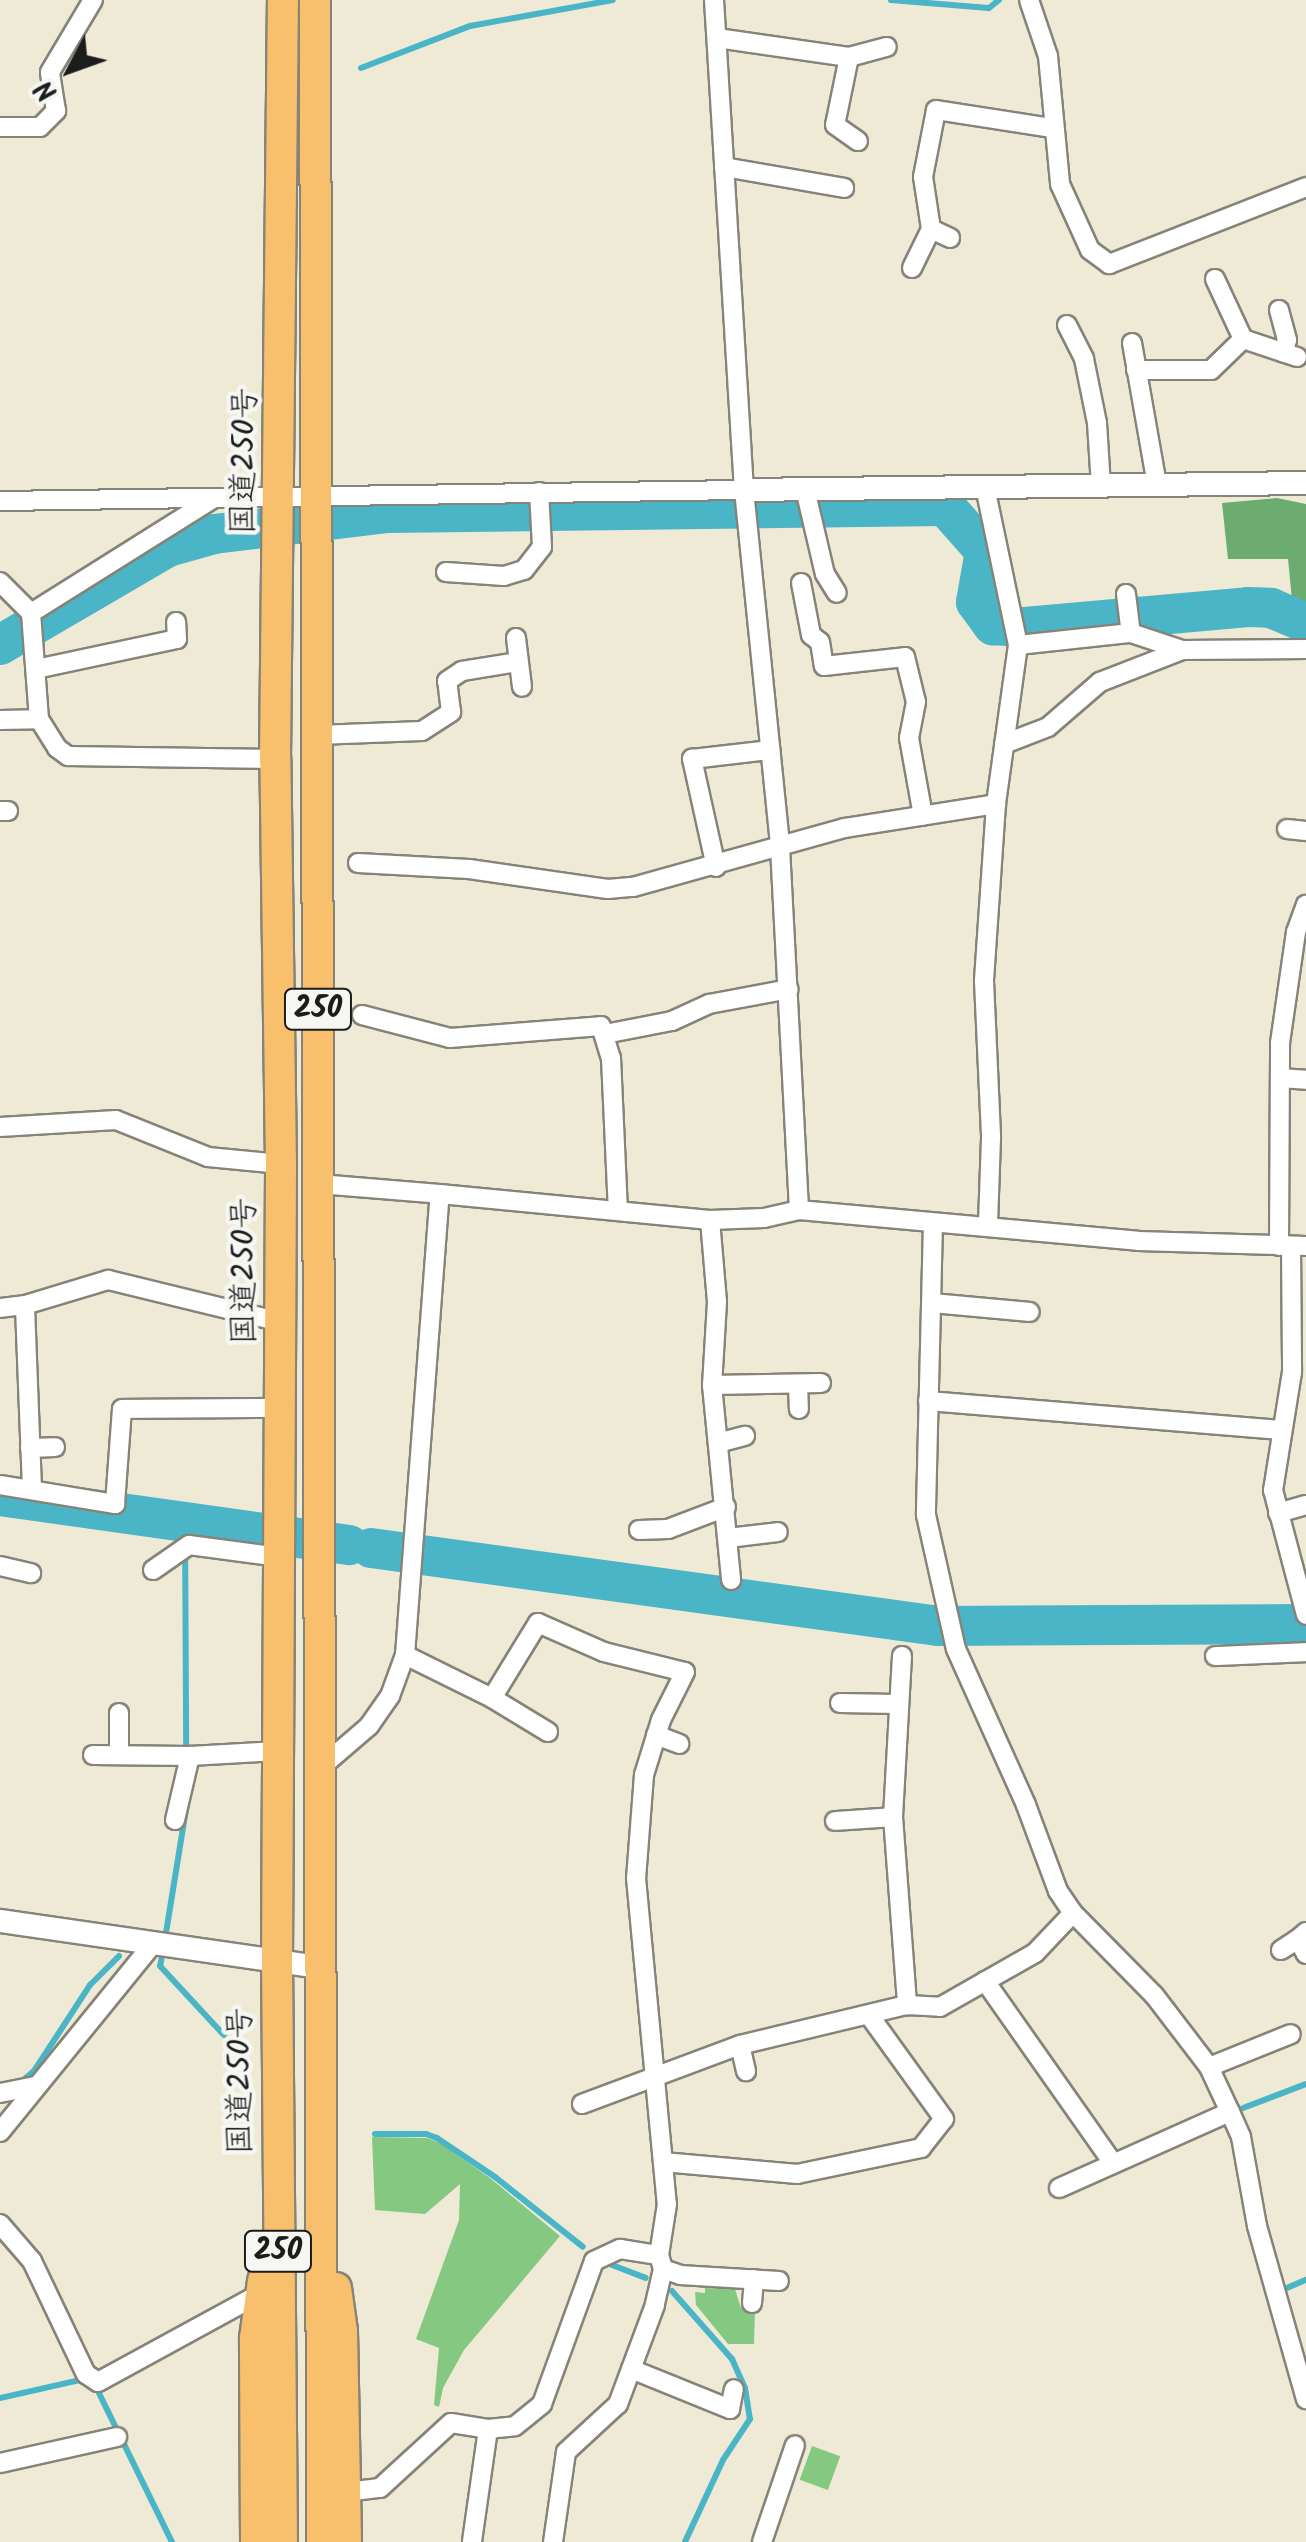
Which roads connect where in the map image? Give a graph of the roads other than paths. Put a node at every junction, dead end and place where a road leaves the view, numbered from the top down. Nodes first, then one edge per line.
1 (93, 0) edge
2 (283, 0) edge
3 (315, 0) edge
4 (714, 0) edge
5 (1030, 0) edge
6 (716, 38) junction
7 (887, 47) dead end
8 (849, 57) junction
9 (938, 91) dead end
10 (936, 110) junction
11 (0, 127) edge
12 (1052, 128) junction
13 (858, 141) dead end
14 (724, 167) junction
15 (824, 184) junction
16 (1306, 187) edge
17 (844, 188) dead end
18 (819, 205) dead end
19 (930, 229) junction
20 (950, 238) dead end
21 (912, 268) dead end
22 (1215, 279) dead end
23 (1279, 310) dead end
24 (1066, 325) dead end
25 (1243, 339) junction
26 (1132, 343) dead end
27 (1076, 345) junction
28 (1056, 348) dead end
29 (1136, 370) junction
30 (1306, 484) edge
31 (1157, 485) junction
32 (1100, 486) junction
33 (985, 487) junction
34 (744, 490) junction
35 (805, 490) junction
36 (317, 494) junction
37 (281, 496) junction
38 (215, 498) junction
39 (0, 502) edge
40 (540, 505) junction
41 (446, 572) dead end
42 (0, 582) edge
43 (802, 583) dead end
44 (837, 593) dead end
45 (1126, 594) dead end
46 (32, 621) junction
47 (176, 622) dead end
48 (134, 626) dead end
49 (1131, 632) junction
50 (516, 638) dead end
51 (1018, 645) junction
52 (139, 647) junction
53 (1306, 649) edge
54 (1182, 650) junction
55 (518, 662) junction
56 (36, 668) junction
57 (522, 687) dead end
58 (39, 719) junction
59 (0, 720) edge
60 (318, 735) junction
61 (1004, 744) junction
62 (770, 750) junction
63 (275, 759) junction
64 (996, 804) junction
65 (923, 816) junction
66 (1286, 829) dead end
67 (1306, 831) edge
68 (780, 846) junction
69 (358, 863) dead end
70 (716, 867) junction
71 (1306, 905) edge
72 (789, 989) junction
73 (362, 1016) dead end
74 (605, 1034) junction
75 (1280, 1078) junction
76 (1306, 1080) edge
77 (0, 1127) edge
78 (281, 1164) junction
79 (319, 1184) junction
80 (440, 1194) junction
81 (798, 1210) junction
82 (618, 1211) junction
83 (710, 1220) junction
84 (933, 1222) junction
85 (988, 1225) junction
86 (1292, 1246) edge
87 (933, 1303) junction
88 (25, 1305) junction
89 (0, 1308) edge
90 (1030, 1312) dead end
91 (280, 1322) junction
92 (1299, 1372) edge
93 (798, 1384) junction
94 (821, 1384) dead end
95 (712, 1385) junction
96 (928, 1400) junction
97 (281, 1408) junction
98 (798, 1409) dead end
99 (1281, 1430) junction
100 (746, 1436) dead end
101 (718, 1443) junction
102 (54, 1447) dead end
103 (30, 1448) junction
104 (0, 1485) edge
105 (32, 1490) junction
106 (1306, 1505) edge
107 (726, 1507) junction
108 (1278, 1513) junction
109 (639, 1530) dead end
110 (778, 1532) dead end
111 (728, 1538) junction
112 (280, 1554) junction
113 (0, 1566) edge
114 (153, 1570) dead end
115 (31, 1573) dead end
116 (731, 1580) dead end
117 (1306, 1616) edge
118 (1306, 1652) edge
119 (405, 1655) junction
120 (902, 1656) dead end
121 (1216, 1656) dead end
122 (492, 1698) junction
123 (840, 1703) dead end
124 (898, 1704) junction
125 (119, 1713) dead end
126 (548, 1732) dead end
127 (656, 1735) junction
128 (679, 1744) dead end
129 (278, 1751) junction
130 (94, 1755) dead end
131 (119, 1755) junction
132 (190, 1756) junction
133 (319, 1769) junction
134 (894, 1818) junction
135 (175, 1820) dead end
136 (835, 1821) dead end
137 (639, 1835) junction
138 (659, 1835) dead end
139 (1072, 1913) junction
140 (0, 1921) edge
141 (1303, 1941) edge
142 (152, 1945) junction
143 (1280, 1950) dead end
144 (276, 1961) junction
145 (320, 1967) junction
146 (986, 1982) junction
147 (907, 2005) junction
148 (869, 2015) junction
149 (1291, 2034) dead end
150 (740, 2045) junction
151 (1208, 2068) junction
152 (746, 2070) dead end
153 (658, 2078) junction
154 (17, 2090) edge
155 (582, 2104) dead end
156 (1230, 2112) junction
157 (0, 2132) edge
158 (319, 2161) junction
159 (663, 2162) junction
160 (1113, 2163) junction
161 (277, 2180) junction
162 (1058, 2188) dead end
163 (0, 2224) edge
164 (661, 2262) junction
165 (754, 2279) junction
166 (779, 2281) dead end
167 (261, 2293) junction
168 (752, 2303) dead end
169 (632, 2368) junction
170 (734, 2388) dead end
171 (1306, 2399) edge
172 (488, 2429) junction
173 (117, 2437) dead end
174 (795, 2445) dead end
175 (0, 2463) edge
176 (346, 2492) junction
177 (256, 2542) edge
178 (282, 2542) edge
179 (322, 2542) edge
180 (346, 2542) edge
181 (472, 2542) edge
182 (553, 2542) edge
183 (762, 2542) edge

1 - 11 street
2 - 37 highway, 国道250号 / 250
3 - 36 highway, 250
4 - 6 street
5 - 12 street
6 - 8 street
6 - 14 street
7 - 8 street
8 - 13 street
9 - 10 street
10 - 12 street
10 - 19 street
12 - 16 street
14 - 15 street
14 - 34 street
15 - 17 street
15 - 18 street
19 - 20 street
19 - 21 street
22 - 25 street
23 - 25 street
24 - 27 street
25 - 29 street
26 - 29 street
27 - 28 street
27 - 32 street
29 - 31 street
30 - 31 street
31 - 32 street
32 - 33 street
33 - 35 street
33 - 51 street
34 - 35 street
34 - 40 street
34 - 62 street
35 - 44 street
36 - 37 street
36 - 40 street
36 - 60 highway, 250
37 - 38 street
37 - 63 highway, 国道250号 / 250
38 - 39 street
38 - 46 street
40 - 41 street
42 - 46 street
43 - 65 street
45 - 49 street
46 - 56 street
47 - 52 street
48 - 52 street
49 - 51 street
49 - 54 street
50 - 55 street
51 - 61 street
52 - 56 street
53 - 54 street
54 - 61 street
55 - 57 street
55 - 60 street
56 - 58 street
58 - 59 street
58 - 63 street
60 - 79 highway, 250
61 - 64 street
62 - 68 street
62 - 70 street
63 - 78 highway, 国道250号 / 250
64 - 65 street
64 - 85 street
65 - 68 street
66 - 67 street
68 - 70 street
68 - 72 street
69 - 70 street
71 - 75 street
72 - 74 street
72 - 81 street
73 - 74 street
74 - 82 street
75 - 76 street
75 - 86 street
77 - 78 street
78 - 91 highway, 国道250号 / 250
79 - 80 street
79 - 133 highway, 250
80 - 82 street
80 - 119 street
81 - 83 street
81 - 84 street
82 - 83 street
83 - 95 street
84 - 85 street
84 - 87 street
85 - 86 street
86 - 92 street
87 - 90 street
87 - 96 street
88 - 89 street
88 - 91 street
88 - 103 street
91 - 97 highway, 国道250号 / 250
92 - 99 street
93 - 94 street
93 - 95 street
93 - 98 street
95 - 101 street
96 - 99 street
96 - 139 street
97 - 105 street
97 - 112 highway, 国道250号 / 250
99 - 108 street
100 - 101 street
101 - 107 street
102 - 103 street
103 - 105 street
104 - 105 street
106 - 108 street
107 - 109 street
107 - 111 street
108 - 117 street
110 - 111 street
111 - 116 street
112 - 114 street
112 - 129 highway, 国道250号 / 250
113 - 115 street
118 - 121 street
119 - 122 street
119 - 133 street
120 - 124 street
122 - 126 street
122 - 127 street
123 - 124 street
124 - 134 street
125 - 131 street
127 - 128 street
127 - 137 street
129 - 132 street
129 - 144 highway, 国道250号 / 250
130 - 131 street
131 - 132 street
132 - 135 street
133 - 145 highway, 250
134 - 136 street
134 - 147 street
137 - 138 street
137 - 153 street
139 - 146 street
139 - 151 street
140 - 142 street
141 - 143 street
142 - 144 street
142 - 154 street
144 - 145 street
144 - 161 highway, 国道250号 / 250
145 - 158 highway, 250
146 - 147 street
146 - 160 street
147 - 148 street
148 - 150 street
148 - 159 street
149 - 151 street
150 - 152 street
150 - 153 street
151 - 156 street
153 - 155 street
153 - 159 street
154 - 157 street
156 - 160 street
156 - 171 street
158 - 176 highway
158 - 179 highway, 250
159 - 164 street
160 - 162 street
161 - 167 highway
161 - 178 highway, 国道250号 / 250
163 - 167 street
164 - 165 street
164 - 169 street
164 - 172 street
165 - 166 street
165 - 168 street
167 - 177 highway
169 - 170 street
169 - 182 street
172 - 176 street
172 - 181 street
173 - 175 street
174 - 183 street
176 - 180 highway

